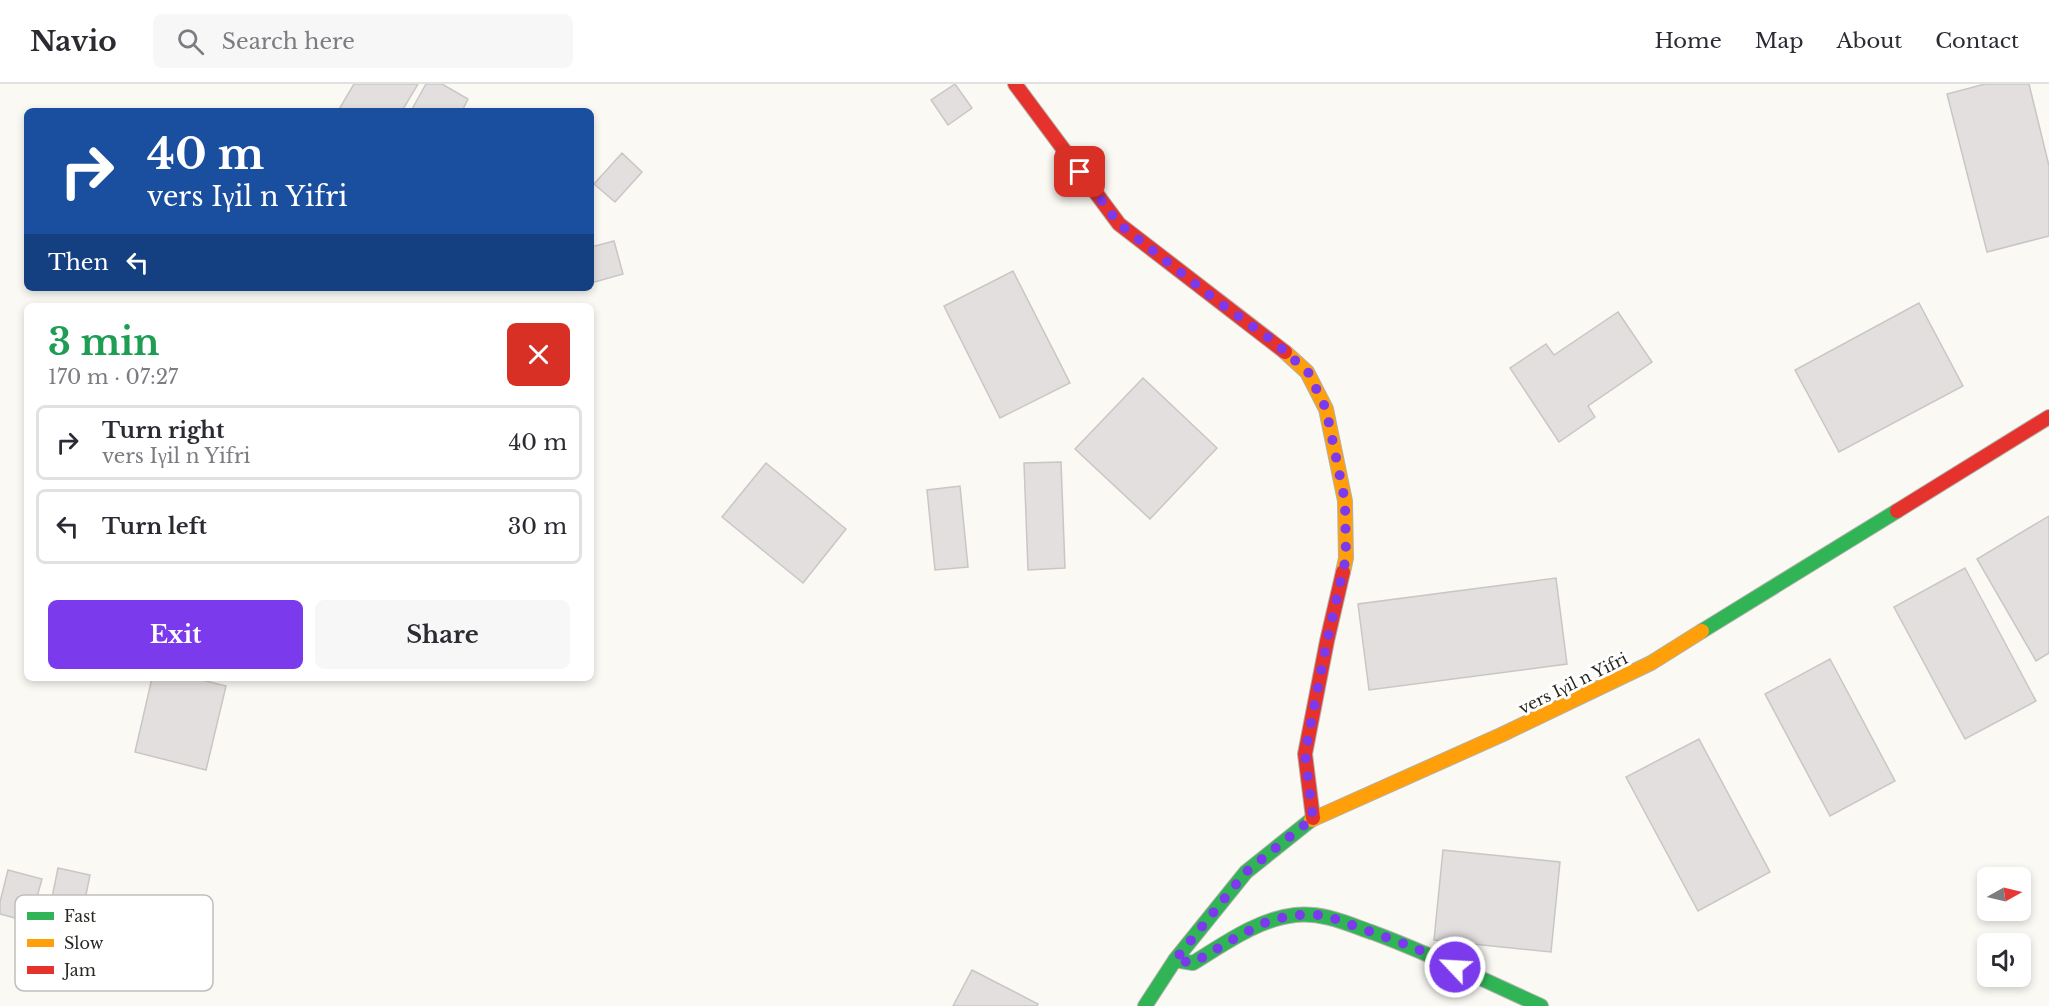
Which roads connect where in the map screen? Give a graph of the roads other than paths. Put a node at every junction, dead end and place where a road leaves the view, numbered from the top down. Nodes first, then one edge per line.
1 (1015, 84) edge
2 (2049, 417) edge
3 (1313, 818) junction
4 (1175, 960) junction
5 (1145, 1006) edge
6 (1541, 1006) edge

1 - 3 street
2 - 3 street, vers Iγil n Yifri
3 - 4 street, vers Iγil n Yifri
4 - 5 street, vers Iγil n Yifri
4 - 6 street

